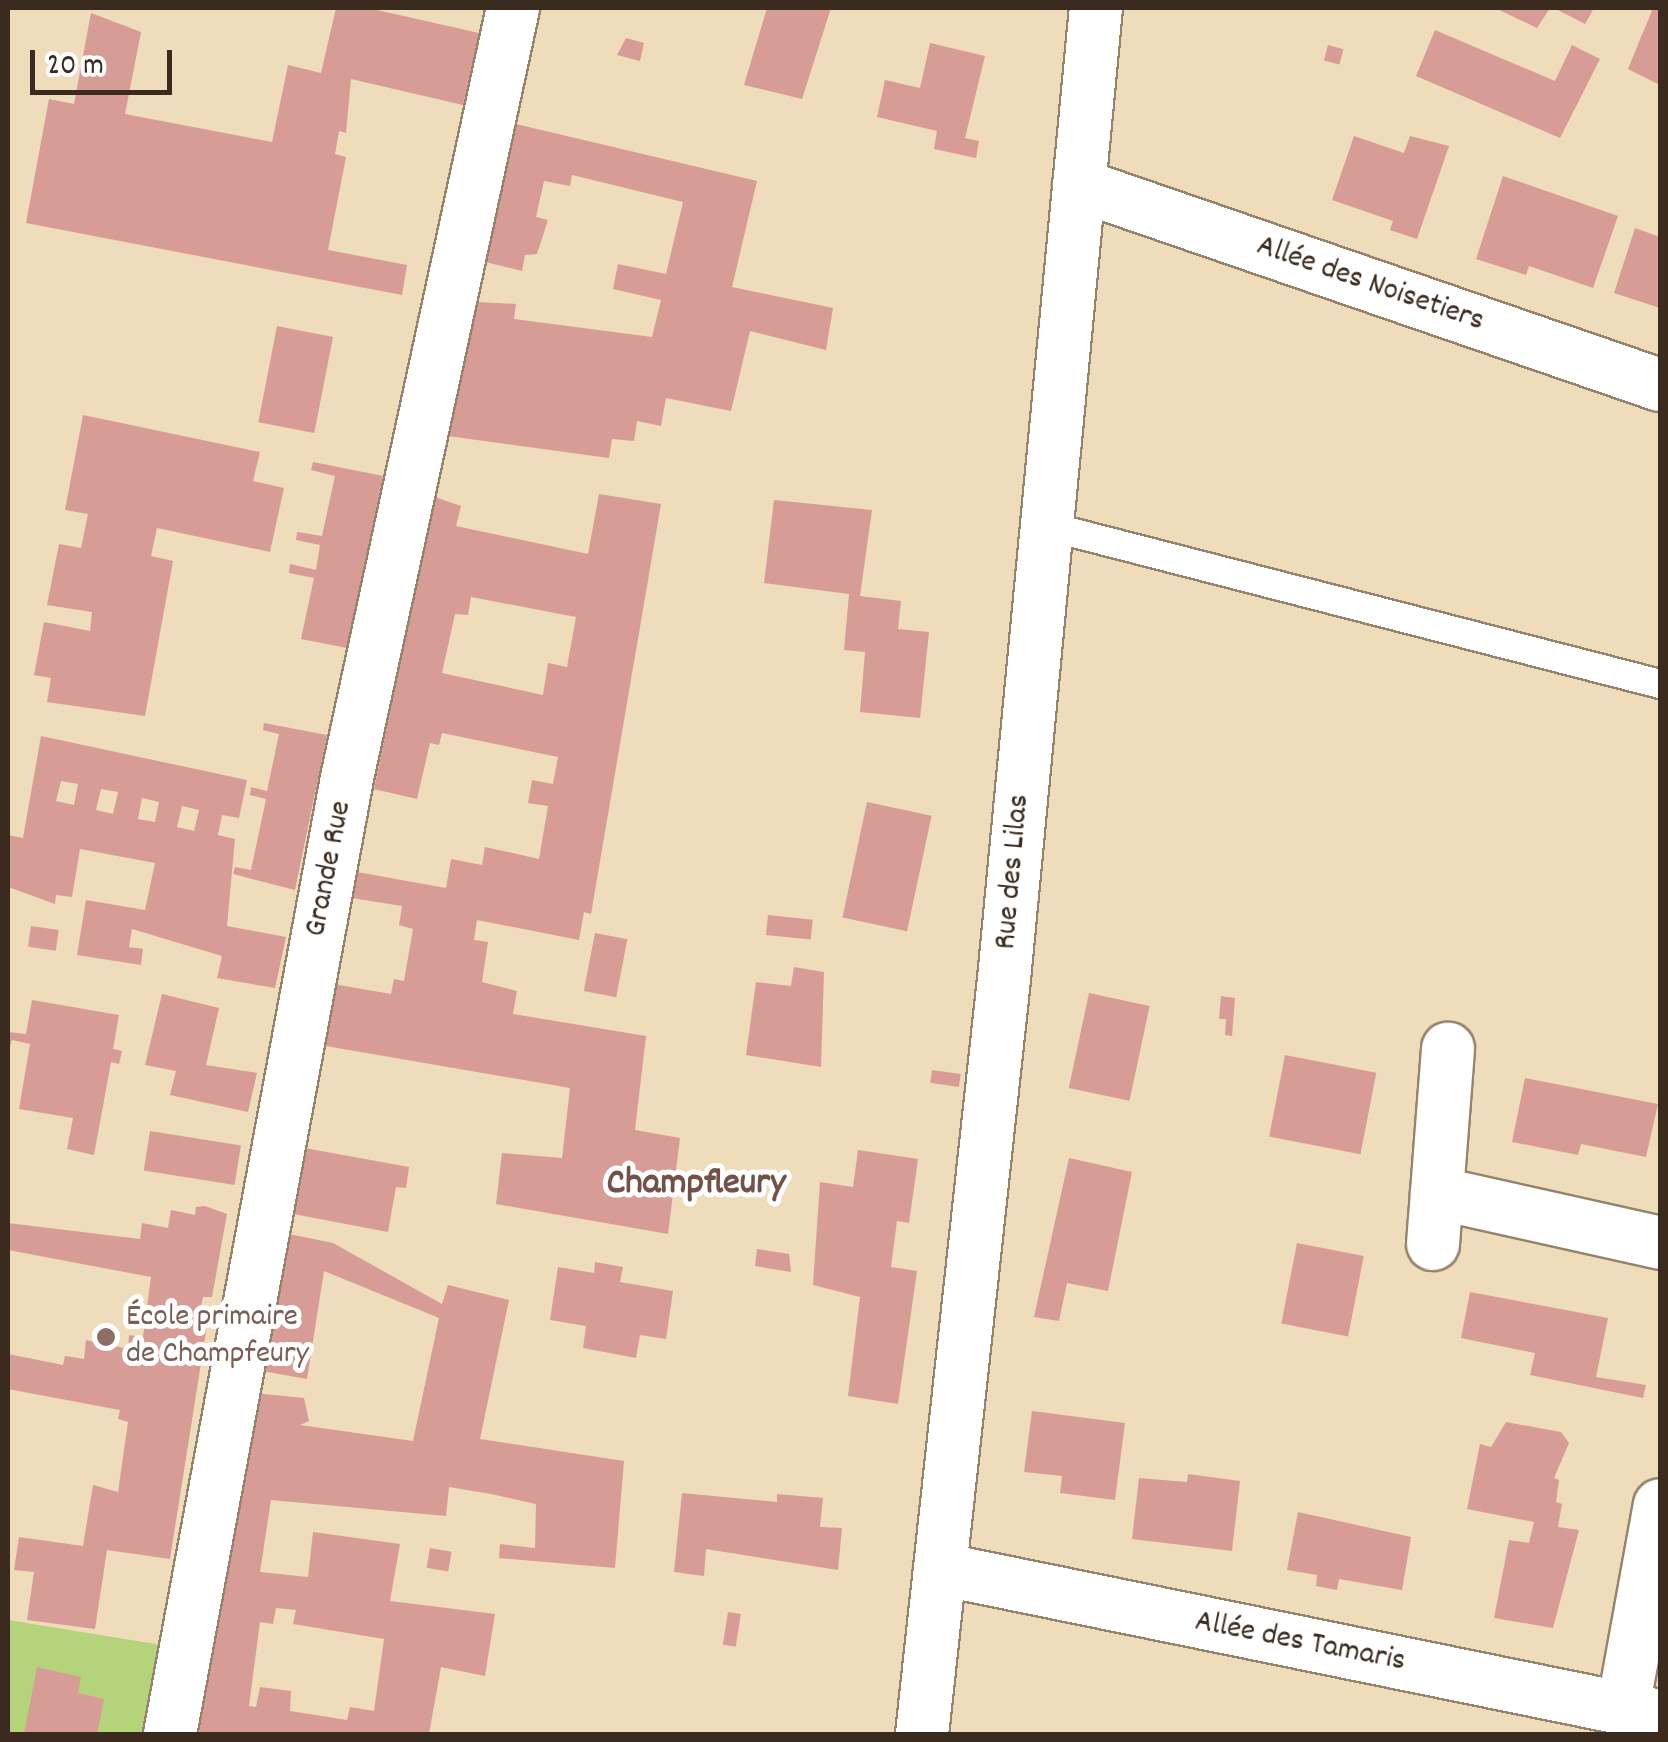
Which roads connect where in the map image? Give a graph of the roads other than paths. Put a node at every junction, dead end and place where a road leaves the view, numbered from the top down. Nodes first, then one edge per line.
1 (513, 8) edge
2 (1096, 8) edge
3 (1079, 185) junction
4 (1660, 385) edge
5 (1047, 526) junction
6 (1660, 684) edge
7 (1448, 1049) dead end
8 (1437, 1193) junction
9 (1660, 1243) edge
10 (1433, 1244) dead end
11 (1660, 1506) edge
12 (940, 1569) junction
13 (1642, 1712) edge
14 (170, 1734) edge
15 (922, 1734) edge

1 - 14 street, Grande Rue
2 - 3 street, Rue des Lilas
3 - 4 street, Allée des Noisetiers
3 - 5 street, Rue des Lilas
5 - 6 lane
5 - 12 street, Rue des Lilas
7 - 8 street
8 - 9 street
8 - 10 street
11 - 13 street
12 - 13 street, Allée des Tamaris
12 - 15 street, Rue des Lilas

